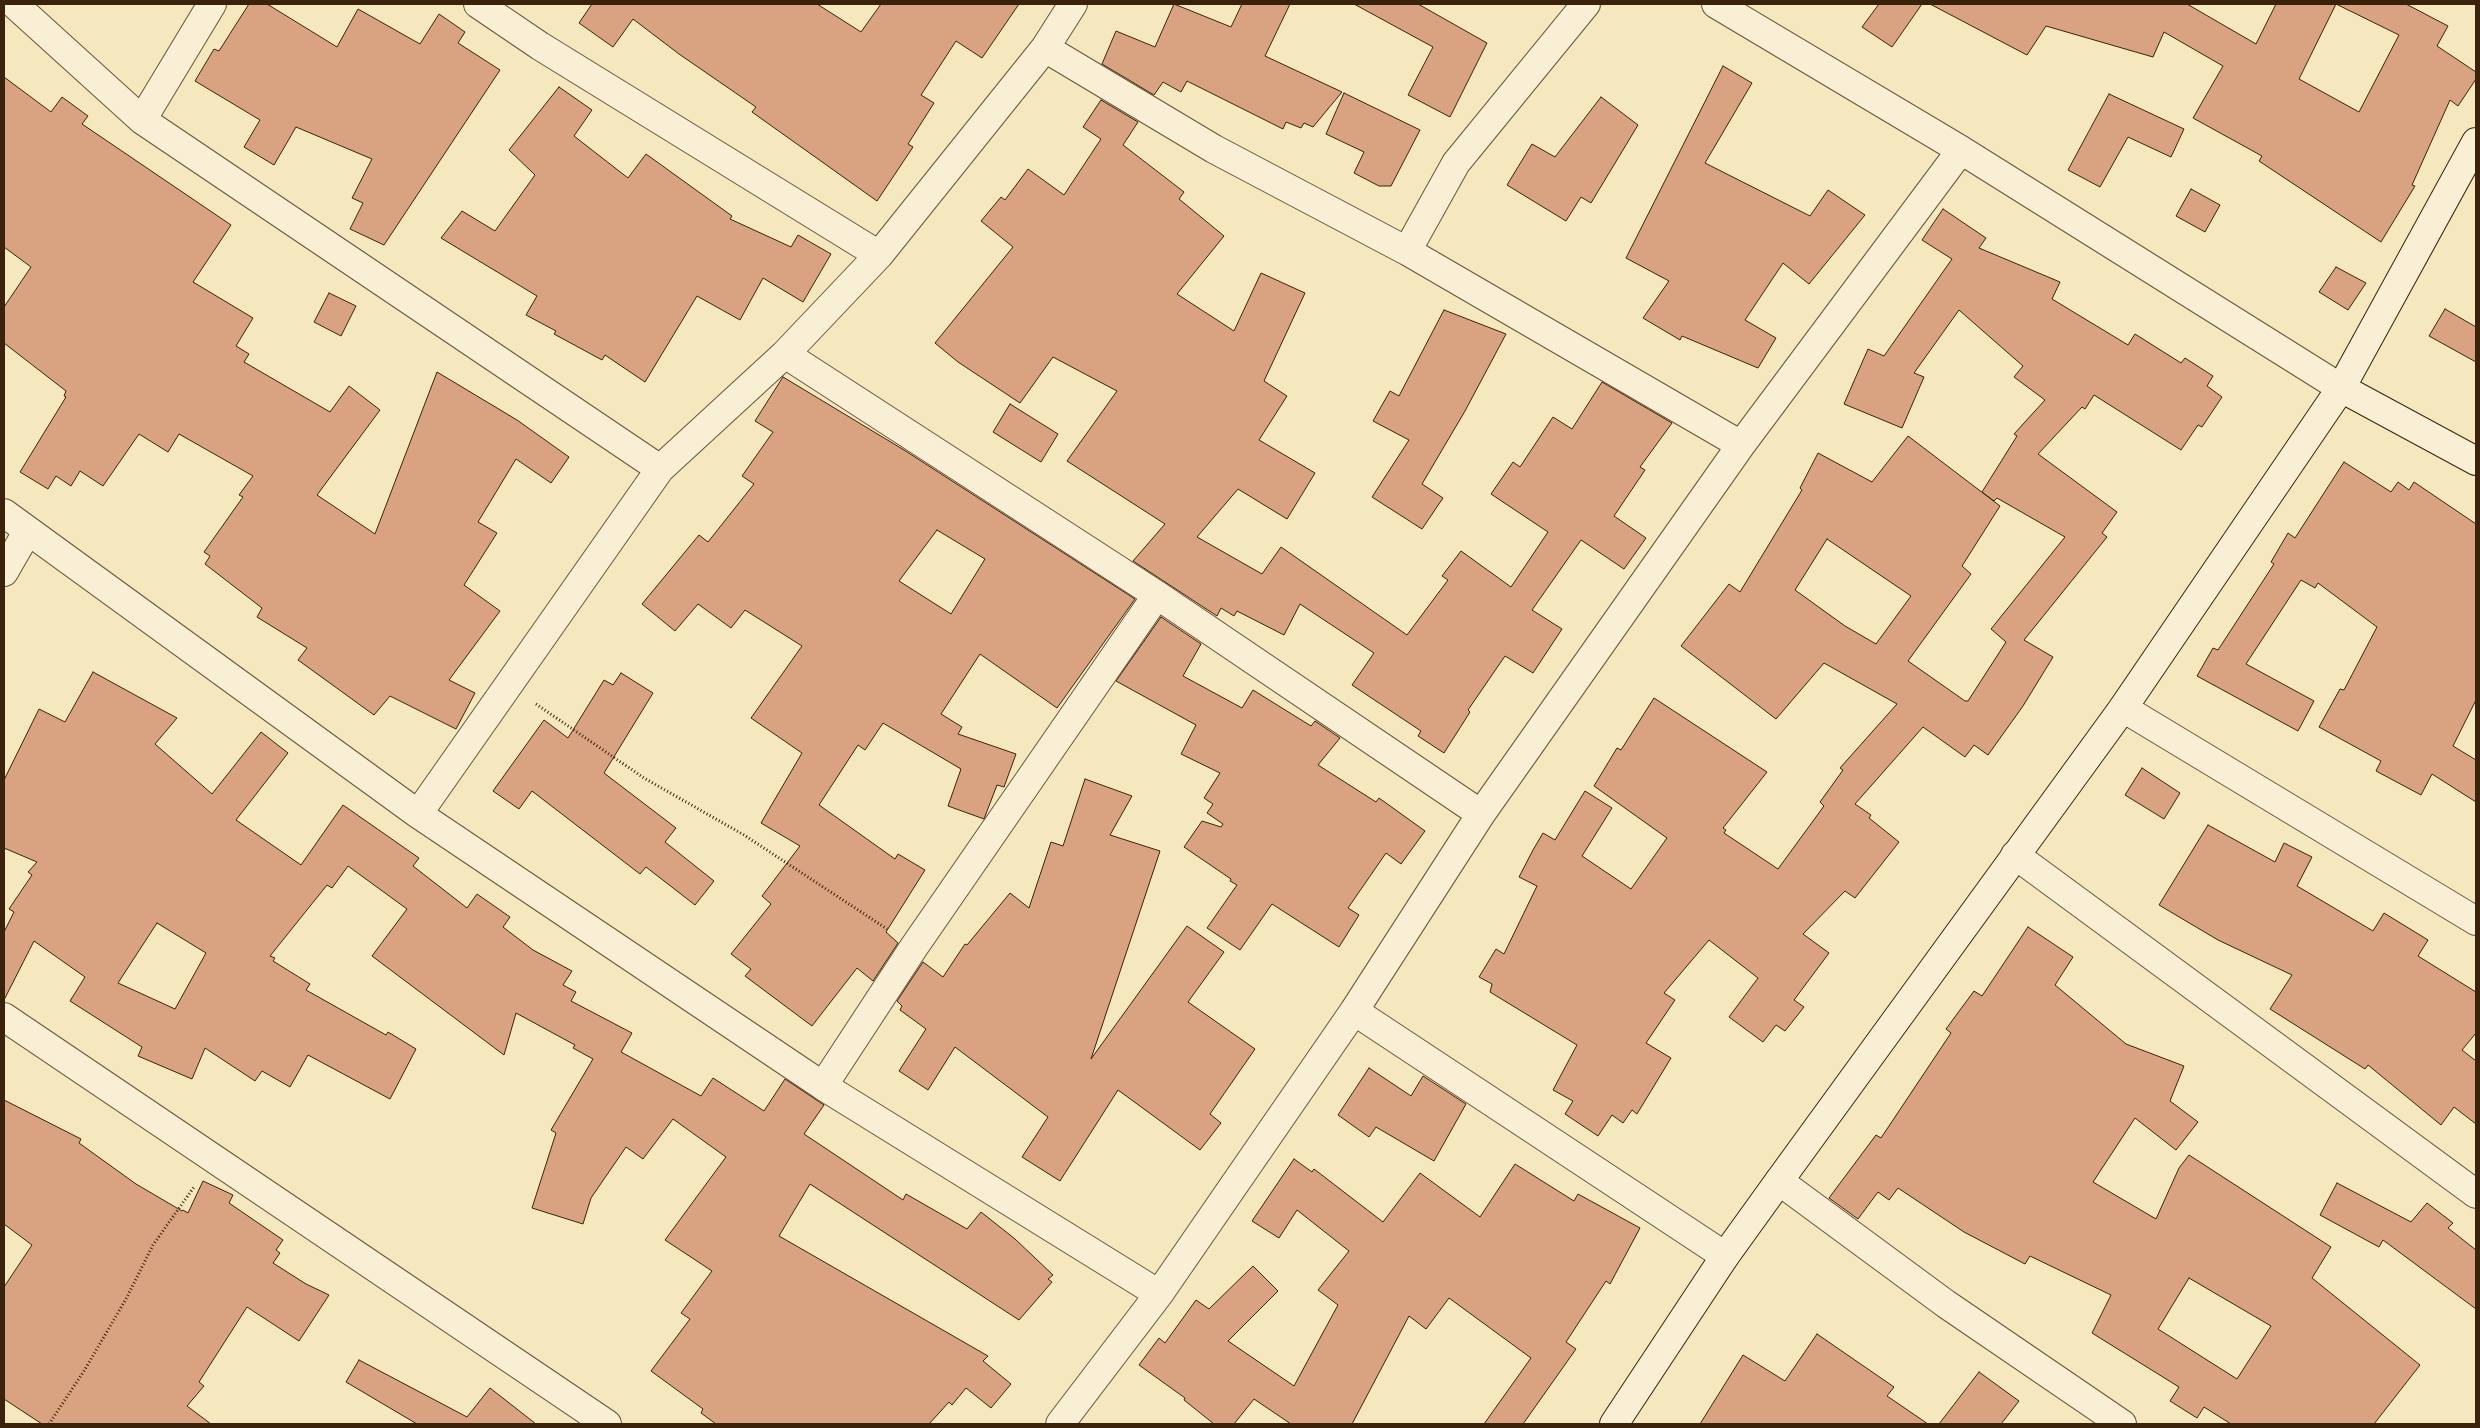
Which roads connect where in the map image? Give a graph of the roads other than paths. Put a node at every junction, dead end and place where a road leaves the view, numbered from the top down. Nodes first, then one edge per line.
1 (14, 4) edge
2 (212, 4) edge
3 (478, 4) edge
4 (1073, 4) edge
5 (1586, 4) edge
6 (1716, 4) edge
7 (1045, 48) junction
8 (142, 120) junction
9 (2476, 142) edge
10 (1961, 150) junction
11 (1407, 251) junction
12 (879, 255) junction
13 (785, 354) junction
14 (2341, 388) junction
15 (1741, 445) junction
16 (2476, 461) edge
17 (660, 469) junction
18 (4, 513) edge
19 (28, 532) junction
20 (4, 572) edge
21 (1156, 595) junction
22 (2123, 708) junction
23 (418, 814) junction
24 (1482, 814) junction
25 (2015, 855) junction
26 (2476, 921) edge
27 (1354, 1011) junction
28 (4, 1016) edge
29 (823, 1086) junction
30 (1779, 1180) junction
31 (2476, 1194) edge
32 (1725, 1256) junction
33 (1159, 1294) junction
34 (607, 1424) edge
35 (1060, 1424) edge
36 (1614, 1424) edge
37 (2122, 1424) edge

1 - 8 street
2 - 8 street
3 - 12 street
4 - 7 street
5 - 11 street
6 - 10 street
7 - 11 street
7 - 12 street
8 - 17 street
9 - 14 street
10 - 14 street
10 - 15 street
11 - 15 street
12 - 13 street
13 - 17 street
13 - 21 street
14 - 16 street
14 - 22 street
15 - 24 street
17 - 23 street
18 - 19 street
19 - 20 street
19 - 23 street
21 - 24 street
21 - 29 street
22 - 25 street
22 - 26 street
23 - 29 street
24 - 27 street
25 - 30 street
25 - 31 street
27 - 32 street
27 - 33 street
28 - 34 street
29 - 33 street
30 - 32 street
30 - 37 street
32 - 36 street
33 - 35 street

